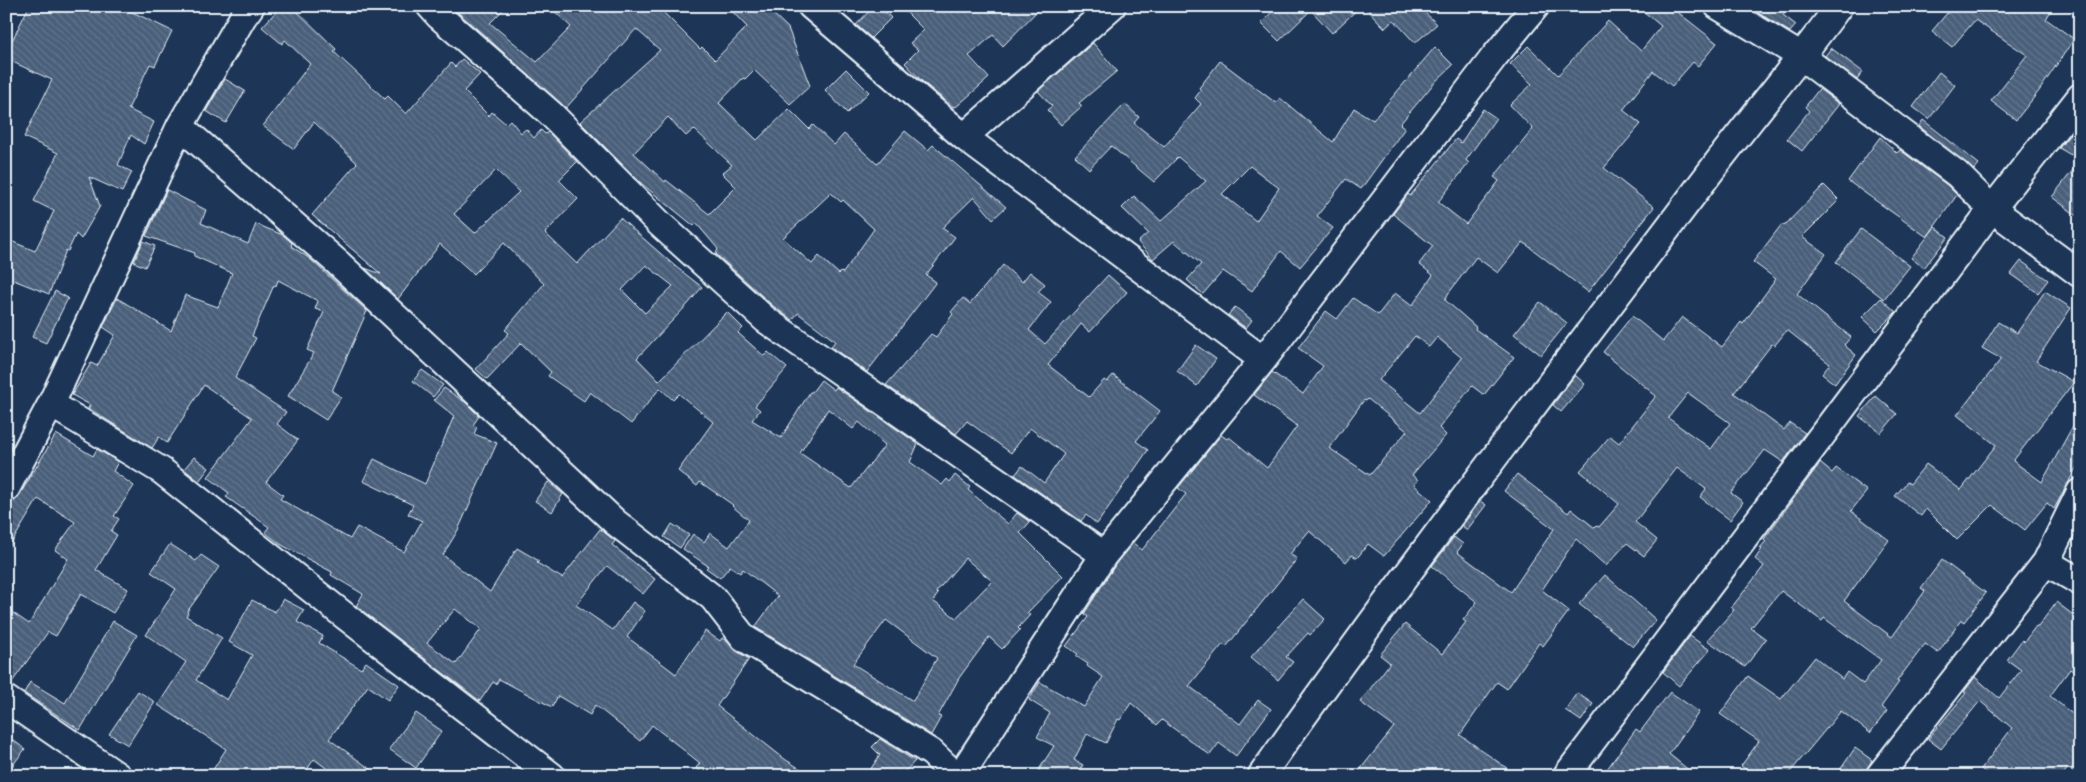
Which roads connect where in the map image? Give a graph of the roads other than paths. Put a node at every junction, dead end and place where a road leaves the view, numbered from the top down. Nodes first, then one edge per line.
1 (251, 6) edge
2 (430, 6) edge
3 (811, 6) edge
4 (1112, 6) edge
5 (1536, 6) edge
6 (1718, 6) edge
7 (1839, 6) edge
8 (1802, 57) junction
9 (2080, 97) edge
10 (180, 126) junction
11 (964, 137) junction
12 (1992, 209) junction
13 (2080, 274) edge
14 (1263, 360) junction
15 (52, 404) junction
16 (6, 489) edge
17 (2080, 492) edge
18 (1104, 555) junction
19 (2046, 562) junction
20 (2080, 582) edge
21 (6, 699) edge
22 (118, 776) edge
23 (552, 776) edge
24 (958, 776) edge
25 (1261, 776) edge
26 (1566, 776) edge
27 (1879, 776) edge

1 - 10 street
2 - 18 street
3 - 11 street
4 - 11 street
5 - 14 street
6 - 8 street
7 - 8 street
8 - 12 street
8 - 25 street
9 - 12 street
10 - 15 street
10 - 24 street
11 - 14 street
12 - 13 street
12 - 26 street
14 - 18 street
15 - 16 street
15 - 23 street
17 - 19 street
18 - 24 street
19 - 20 street
19 - 27 street
21 - 22 street

